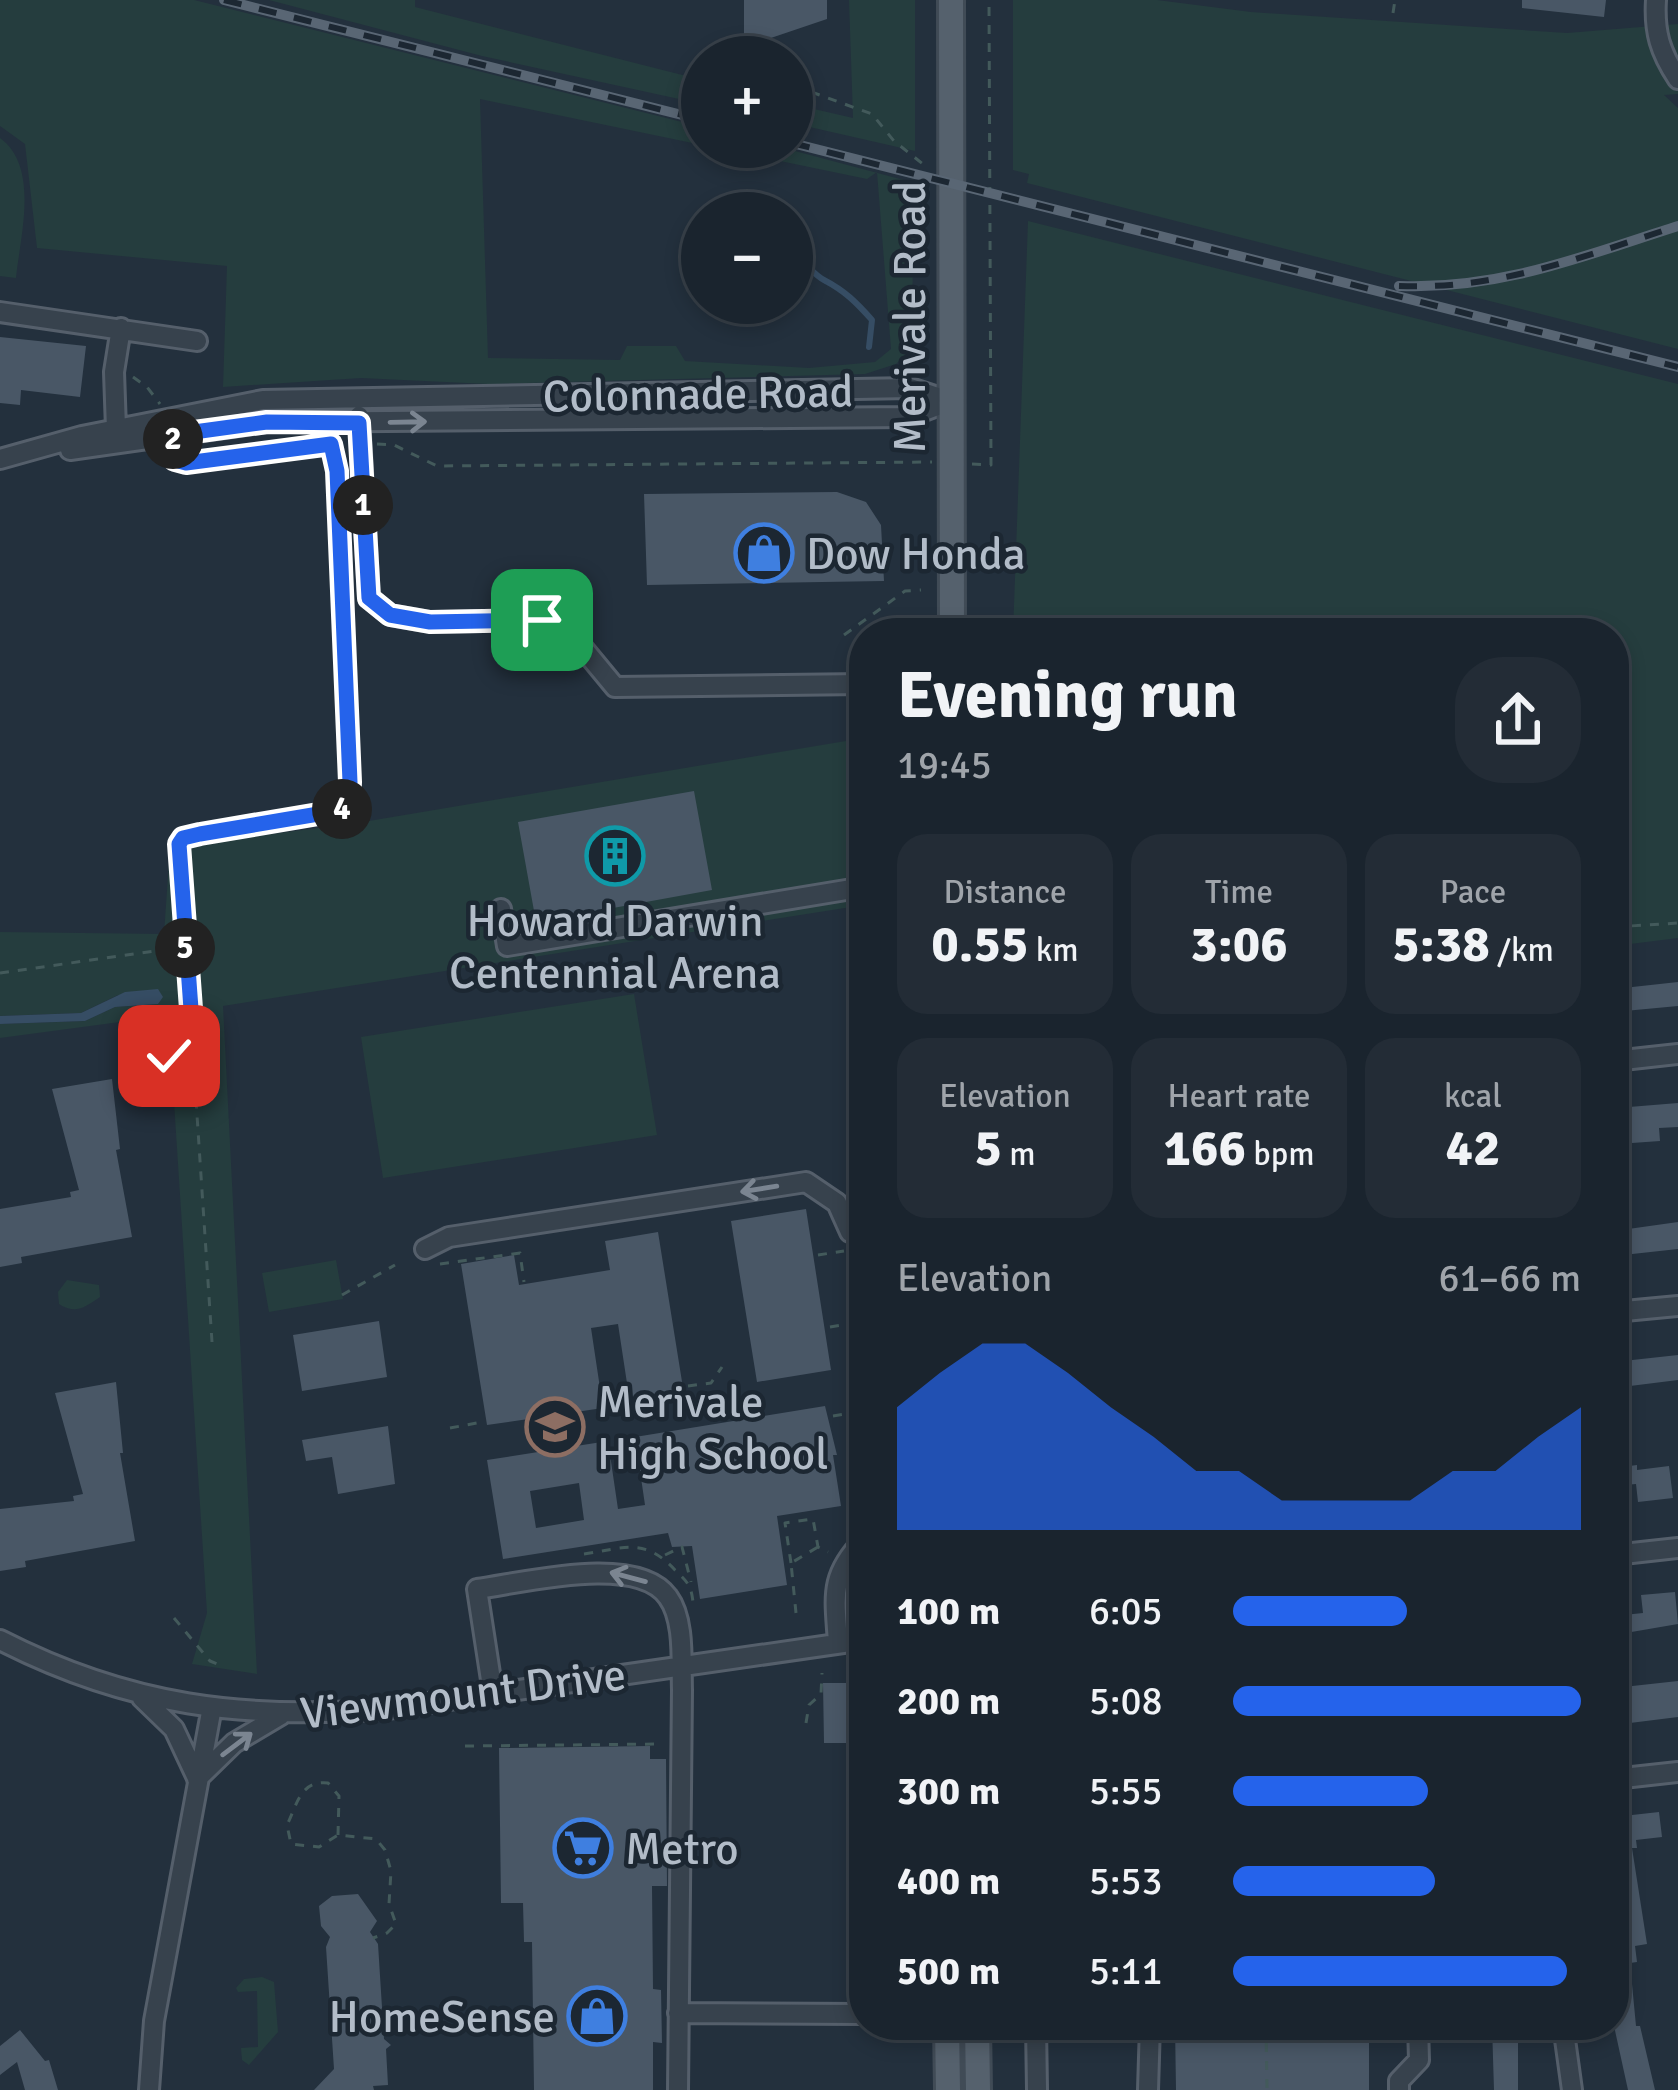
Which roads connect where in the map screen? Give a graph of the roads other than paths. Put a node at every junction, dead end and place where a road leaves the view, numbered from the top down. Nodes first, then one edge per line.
1 (951, 0) edge
2 (1655, 0) edge
3 (1678, 79) edge
4 (0, 312) edge
5 (121, 328) junction
6 (197, 341) dead end
7 (360, 400) junction
8 (950, 401) junction
9 (359, 423) junction
10 (116, 428) junction
11 (0, 460) edge
12 (952, 618) edge
13 (849, 684) edge
14 (849, 889) edge
15 (500, 909) dead end
16 (1678, 1054) edge
17 (1629, 1059) edge
18 (849, 1236) edge
19 (432, 1257) road end
20 (1678, 1306) edge
21 (1629, 1311) edge
22 (1678, 1548) edge
23 (1629, 1553) edge
24 (849, 1558) edge
25 (0, 1640) edge
26 (849, 1642) edge
27 (838, 1643) junction
28 (681, 1666) junction
29 (493, 1693) junction
30 (139, 1695) junction
31 (212, 1707) junction
32 (281, 1715) junction
33 (1678, 1772) edge
34 (1629, 1777) edge
35 (197, 1779) junction
36 (678, 2013) junction
37 (849, 2014) edge
38 (947, 2040) edge
39 (977, 2040) edge
40 (1036, 2040) edge
41 (1150, 2040) edge
42 (1418, 2040) edge
43 (1565, 2040) edge
44 (149, 2090) edge
45 (678, 2090) edge
46 (948, 2090) edge
47 (978, 2090) edge
48 (1037, 2090) edge
49 (1148, 2090) edge
50 (1399, 2090) edge
51 (1572, 2090) edge

1 - 8 main road, Merivale Road
2 - 3 street
4 - 5 street
5 - 6 street
5 - 10 street
7 - 8 street, Colonnade Road
7 - 9 street
7 - 10 street, Colonnade Road
9 -> 8 street, Colonnade Road
8 - 12 main road, Merivale Road
9 - 11 street, Colonnade Road
9 - 13 street
10 - 11 street, Colonnade Road
14 - 15 street
16 - 17 street
18 -> 19 street
20 - 21 street
22 - 23 street
24 - 27 street
25 - 30 street, Viewmount Drive
26 - 27 street, Viewmount Drive
27 - 28 street, Viewmount Drive
28 - 29 street, Viewmount Drive
28 -> 29 street
28 - 36 street
29 - 32 street, Viewmount Drive
30 - 31 street, Viewmount Drive
30 - 35 street
31 - 32 street, Viewmount Drive
31 - 35 street
35 -> 32 street
33 - 34 street
35 - 44 street
36 - 37 street
36 - 45 street
38 - 46 main road
39 - 47 main road
40 - 48 street
41 - 49 street
42 - 50 street
43 - 51 street

